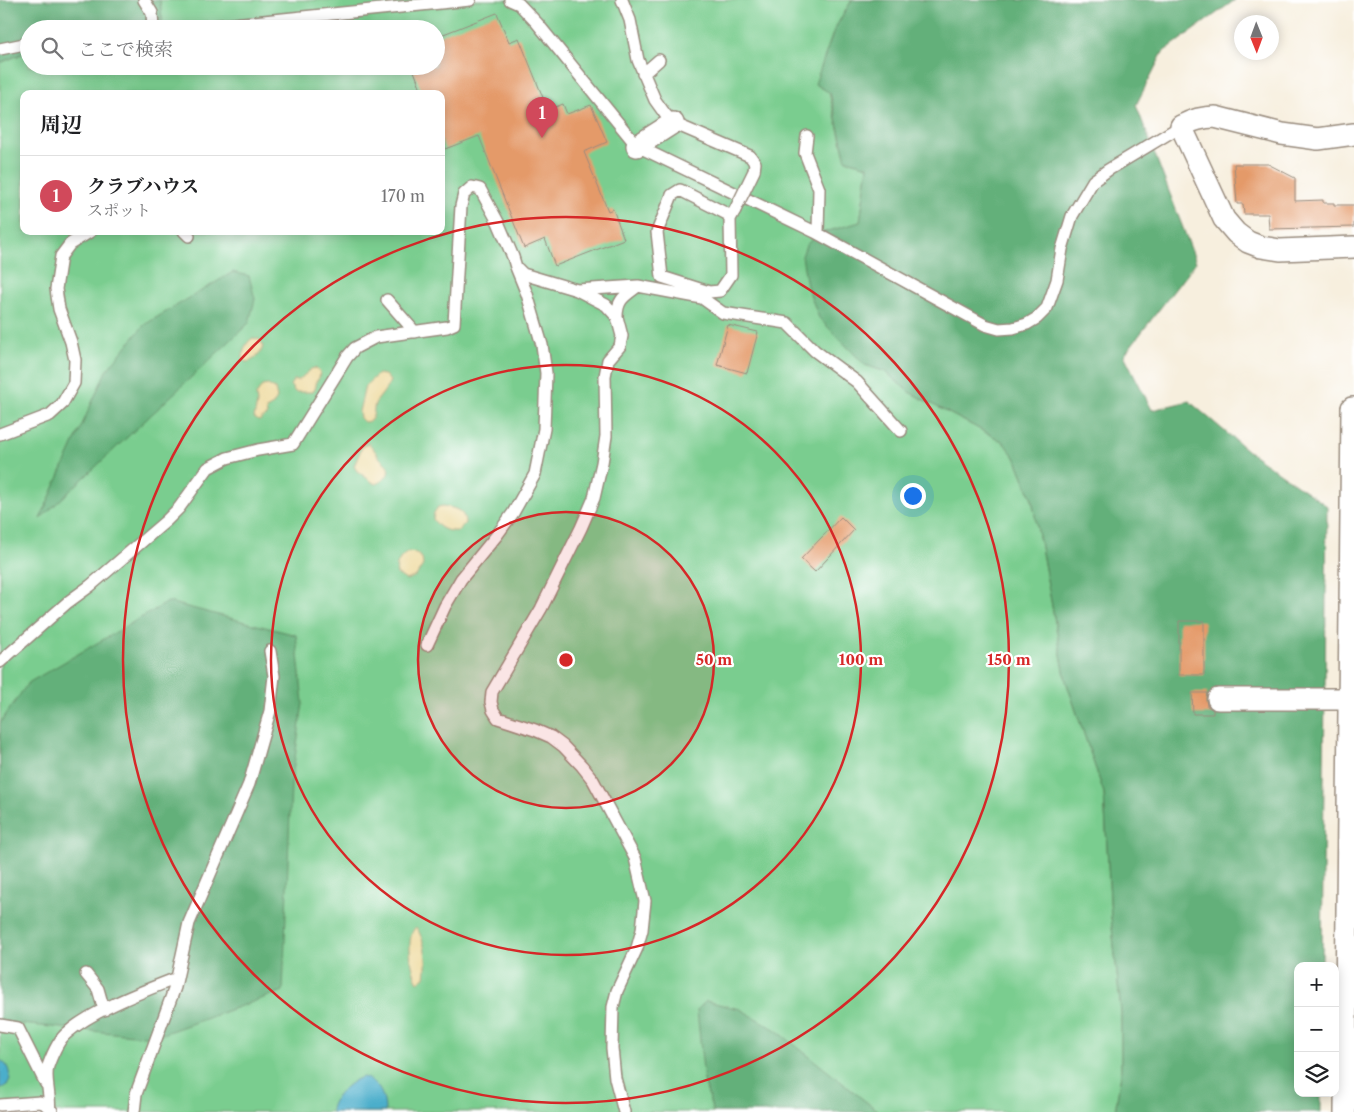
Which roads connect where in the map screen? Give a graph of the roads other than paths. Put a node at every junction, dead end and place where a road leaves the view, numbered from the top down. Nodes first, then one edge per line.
1 (144, 0) edge
2 (470, 0) edge
3 (510, 0) edge
4 (622, 0) edge
5 (152, 20) edge
6 (273, 20) edge
7 (20, 44) edge
8 (0, 50) edge
9 (659, 60) dead end
10 (644, 74) junction
11 (674, 123) junction
12 (1181, 126) junction
13 (1354, 134) edge
14 (807, 136) dead end
15 (637, 146) junction
16 (733, 215) junction
17 (818, 233) junction
18 (85, 235) edge
19 (1354, 247) edge
20 (516, 267) junction
21 (638, 286) junction
22 (577, 290) junction
23 (387, 300) dead end
24 (618, 317) junction
25 (415, 332) junction
26 (1354, 408) edge
27 (901, 430) dead end
28 (0, 434) edge
29 (428, 645) dead end
30 (270, 651) dead end
31 (0, 662) edge
32 (1218, 699) dead end
33 (1351, 704) edge
34 (86, 974) dead end
35 (177, 978) junction
36 (104, 1010) junction
37 (0, 1025) edge
38 (46, 1084) junction
39 (0, 1105) edge
40 (50, 1111) edge
41 (134, 1112) edge
42 (624, 1112) edge
43 (1345, 1112) edge

1 - 5 lane
2 - 6 lane
3 - 15 lane
4 - 10 lane
7 - 8 lane
9 - 10 lane
10 - 11 lane
11 - 15 street
11 - 16 lane, bridge
12 - 13 street
12 - 17 lane
12 - 19 street
14 - 17 lane
15 - 17 lane
16 - 16 lane
18 - 28 lane
20 - 22 lane
20 - 25 lane
20 - 29 lane
21 - 22 lane
21 - 24 lane
21 - 27 lane
22 - 24 lane
23 - 25 lane
24 - 42 lane
25 - 31 lane
26 - 33 street
30 - 35 lane
32 - 33 street
33 - 43 street
34 - 36 lane
35 - 36 lane
35 - 41 lane
36 - 38 lane
37 - 38 lane
38 - 40 lane
39 - 40 lane

